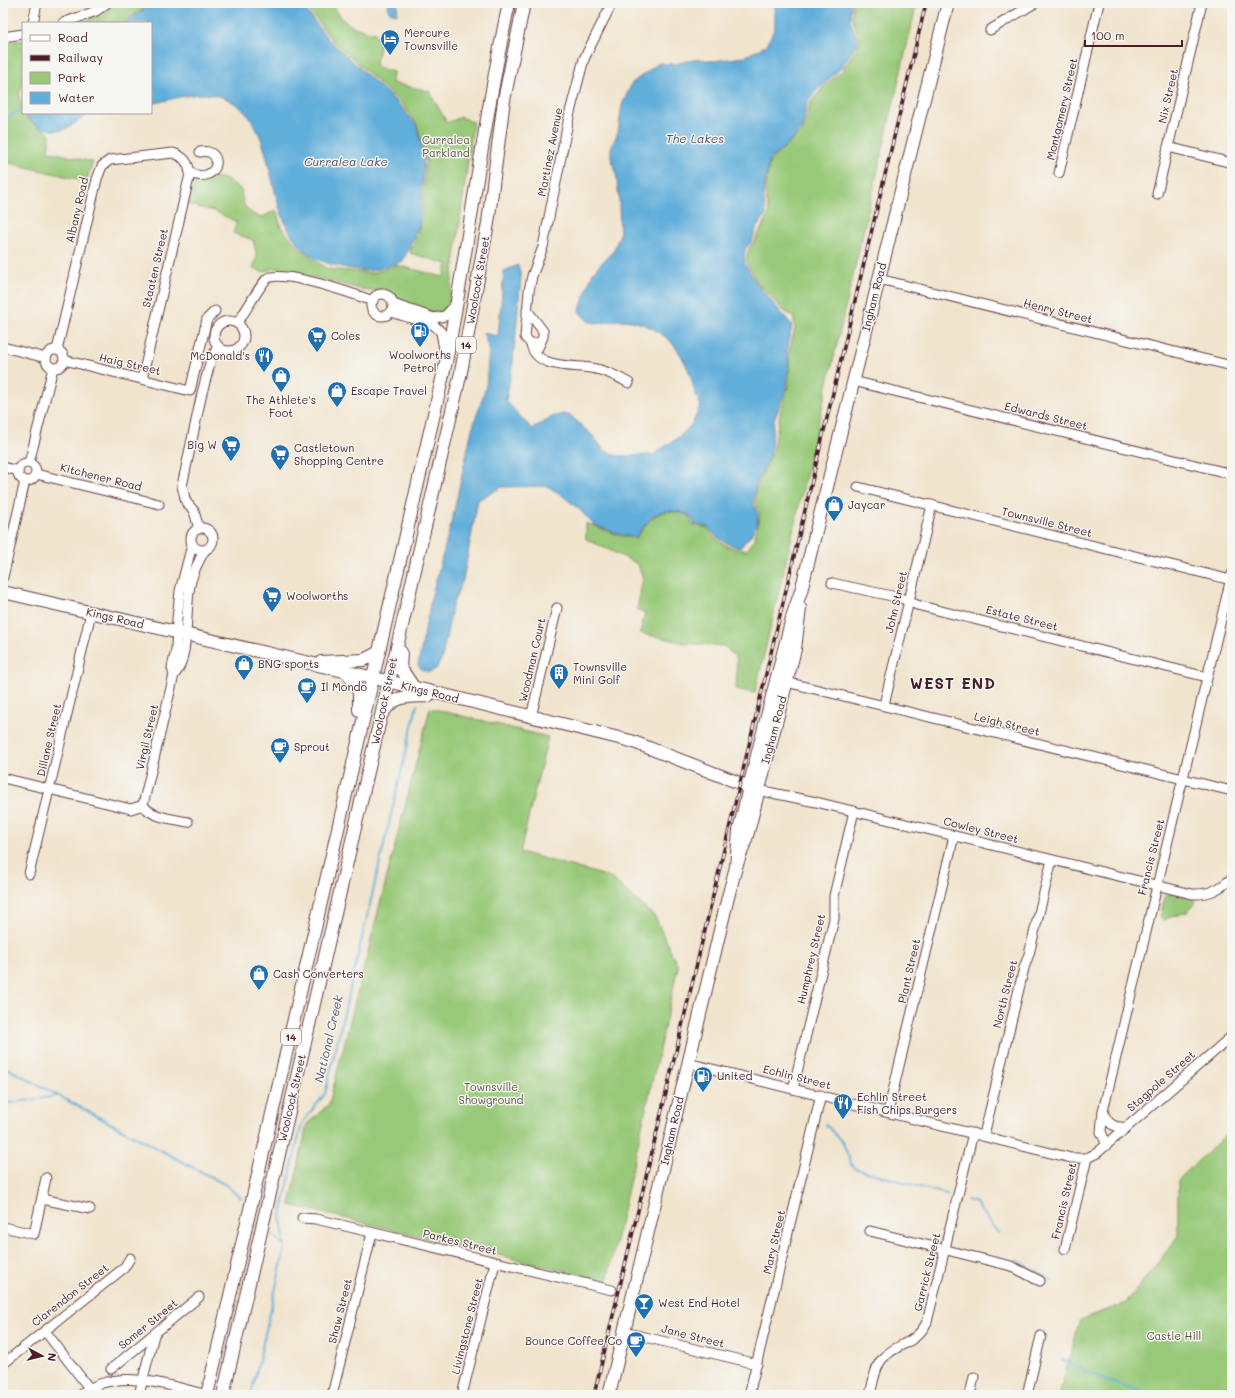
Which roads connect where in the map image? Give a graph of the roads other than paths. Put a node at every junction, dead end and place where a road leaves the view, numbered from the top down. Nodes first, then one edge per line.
1 (37, 3) edge
2 (108, 3) edge
3 (509, 3) edge
4 (524, 3) edge
5 (612, 3) edge
6 (948, 3) edge
7 (1035, 3) edge
8 (1099, 3) edge
9 (1202, 3) edge
10 (32, 22) edge
11 (66, 22) edge
12 (990, 30) dead end
13 (22, 34) edge
14 (3, 38) edge
15 (1168, 147) junction
16 (200, 152) dead end
17 (1232, 163) edge
18 (188, 164) joint
19 (1060, 173) dead end
20 (190, 174) junction
21 (1157, 194) dead end
22 (879, 279) junction
23 (372, 301) junction
24 (457, 303) junction
25 (391, 308) junction
26 (527, 310) junction
27 (214, 311) dead end
28 (237, 323) junction
29 (538, 326) junction
30 (525, 331) junction
31 (535, 343) junction
32 (218, 346) junction
33 (3, 347) edge
34 (57, 350) junction
35 (46, 358) junction
36 (64, 360) junction
37 (446, 362) junction
38 (1232, 366) edge
39 (53, 368) junction
40 (142, 379) junction
41 (853, 381) junction
42 (628, 383) dead end
43 (30, 463) junction
44 (3, 467) edge
45 (18, 471) junction
46 (36, 474) junction
47 (1232, 474) edge
48 (25, 482) junction
49 (858, 487) dead end
50 (159, 504) dead end
51 (932, 505) junction
52 (199, 529) junction
53 (192, 545) junction
54 (205, 550) junction
55 (1231, 577) edge
56 (3, 578) edge
57 (832, 583) dead end
58 (409, 589) junction
59 (3, 592) edge
60 (909, 602) junction
61 (557, 608) dead end
62 (91, 613) junction
63 (181, 634) junction
64 (378, 652) junction
65 (301, 662) junction
66 (348, 673) junction
67 (1207, 677) junction
68 (372, 678) junction
69 (781, 681) junction
70 (387, 682) junction
71 (414, 688) junction
72 (444, 696) junction
73 (884, 705) junction
74 (381, 717) junction
75 (531, 717) junction
76 (3, 778) edge
77 (1182, 780) junction
78 (753, 788) junction
79 (50, 789) junction
80 (1232, 791) edge
81 (144, 805) junction
82 (854, 811) junction
83 (188, 822) dead end
84 (954, 836) junction
85 (330, 860) junction
86 (1052, 860) junction
87 (29, 874) dead end
88 (1232, 878) edge
89 (1157, 886) junction
90 (1232, 1036) edge
91 (688, 1063) junction
92 (793, 1088) junction
93 (821, 1095) junction
94 (1103, 1111) junction
95 (888, 1112) junction
96 (1127, 1127) junction
97 (973, 1132) junction
98 (984, 1135) junction
99 (1107, 1145) junction
100 (1087, 1158) junction
101 (46, 1178) dead end
102 (42, 1199) junction
103 (90, 1209) dead end
104 (302, 1218) dead end
105 (3, 1227) edge
106 (870, 1231) dead end
107 (372, 1233) junction
108 (1065, 1249) dead end
109 (945, 1250) junction
110 (130, 1258) dead end
111 (495, 1263) junction
112 (1040, 1281) dead end
113 (612, 1290) dead end
114 (199, 1297) dead end
115 (45, 1331) junction
116 (624, 1332) junction
117 (154, 1335) junction
118 (1041, 1336) dead end
119 (3, 1364) edge
120 (757, 1364) junction
121 (111, 1369) dead end
122 (211, 1375) junction
123 (974, 1377) dead end
124 (227, 1378) junction
125 (143, 1380) junction
126 (89, 1388) junction
127 (183, 1389) junction
128 (80, 1395) edge
129 (139, 1395) edge
130 (207, 1395) edge
131 (213, 1395) edge
132 (223, 1395) edge
133 (332, 1395) edge
134 (462, 1395) edge
135 (609, 1395) edge
136 (749, 1395) edge
137 (870, 1395) edge
138 (970, 1395) edge
139 (1027, 1395) edge

1 - 10 street
2 - 11 street
3 - 24 main road, Woolcock Street / 14
4 - 58 main road, Woolcock Street / 14
5 - 26 street, Martinez Avenue
6 - 22 main road, Ingham Road
7 - 12 street
8 - 19 street, Montgomery Street
9 - 15 street, Nix Street
13 - 14 street
15 - 17 street
15 - 21 street, Nix Street
16 - 20 street
18 - 20 street, Staaten Street
18 - 34 street, Albany Road
20 - 40 street, Staaten Street
22 - 38 street, Henry Street
22 - 41 main road, Ingham Road
23 - 25 street
23 - 25 street
23 - 28 street
24 - 25 street
24 - 37 main road, Woolcock Street / 14
25 - 37 street
26 - 29 street
26 - 30 street, Martinez Avenue
27 - 40 street, Haig Street
28 - 32 street
28 - 32 street
29 - 30 street
29 - 31 street
30 - 31 street
31 - 42 street
32 - 52 street
33 - 35 street
34 - 35 street
34 - 36 street
35 - 39 street
36 - 39 street
36 - 40 street, Haig Street
37 - 64 main road, Woolcock Street / 14
39 - 43 street
41 - 47 street, Edwards Street
41 - 69 main road, Ingham Road
43 - 45 street
43 - 46 street
44 - 45 street
45 - 48 street
46 - 48 street
46 - 50 street, Kitchener Road
48 - 56 street
49 - 51 street, Townsville Street
51 - 55 street, Townsville Street
51 - 60 street, John Street
52 - 53 street
52 - 54 street
53 - 54 street
53 - 63 street
54 - 63 street
55 - 67 street, Francis Street
57 - 60 street, Estate Street
58 - 70 main road, Woolcock Street / 14
58 - 71 main road
59 - 62 main road, Kings Road
60 - 67 street, Estate Street
60 - 73 street, John Street
61 - 75 street, Woodman Court
62 - 63 main road, Kings Road
62 - 79 street, Dillane Street
63 - 65 main road, Kings Road
63 - 81 street, Virgil Street
64 - 65 main road
64 - 68 main road, Woolcock Street / 14
65 - 66 main road, Kings Road
66 - 68 main road, Kings Road
66 - 85 main road
67 - 77 street, Francis Street
68 - 70 main road, Kings Road
68 - 85 main road, Woolcock Street / 14
69 - 73 street, Leigh Street
69 - 78 main road, Ingham Road
70 - 71 main road, Kings Road
70 - 74 main road, Woolcock Street / 14
71 - 72 main road, Kings Road
72 - 74 main road
72 - 75 main road, Kings Road
73 - 77 street, Leigh Street
74 - 124 main road, Woolcock Street / 14
75 - 78 main road, Kings Road
76 - 79 street
77 - 80 street, Leigh Street
77 - 89 street, Francis Street
78 - 82 street, Cowley Street
78 - 91 main road, Ingham Road
79 - 81 street
79 - 87 street, Dillane Street
81 - 83 street
82 - 84 street, Cowley Street
82 - 92 street, Humphrey Street
84 - 86 street, Cowley Street
84 - 95 street, Plant Street
85 - 122 main road, Woolcock Street / 14
86 - 89 street, Cowley Street
86 - 98 street, North Street
88 - 89 street, Cowley Street
89 - 94 street, Francis Street
90 - 96 street, Stagpole Street
91 - 92 street, Echlin Street
91 - 116 main road, Ingham Road
92 - 93 street, Echlin Street
93 - 95 street, Echlin Street
93 - 120 street, Mary Street
94 - 96 street
94 - 99 street, Francis Street
95 - 97 street, Echlin Street
96 - 99 street, Stagpole Street
97 - 98 street, Echlin Street
97 - 109 street, Garrick Street
98 - 100 street, Echlin Street
99 - 100 street
100 - 108 street, Francis Street
101 - 102 street
102 - 103 street
102 - 105 street
104 - 107 street, Parkes Street
106 - 109 street
107 - 111 street, Parkes Street
107 - 133 street, Shaw Street
109 - 112 street
109 - 137 street, Garrick Street
110 - 115 street, Clarendon Street
111 - 113 street, Parkes Street
111 - 134 street, Livingstone Street
114 - 117 street, Somer Street
115 - 119 street, Clarendon Street
115 - 126 street
116 - 120 street, Jane Street
116 - 135 main road, Ingham Road
117 - 121 street, Somer Street
117 - 125 street
118 - 139 street
120 - 136 street, Mary Street
122 - 127 street
122 - 130 main road, Woolcock Street / 14
123 - 138 street
124 - 131 main road
124 - 132 main road, Woolcock Street / 14
125 - 126 street
125 - 127 street
125 - 129 street
126 - 128 street
127 - 130 street

